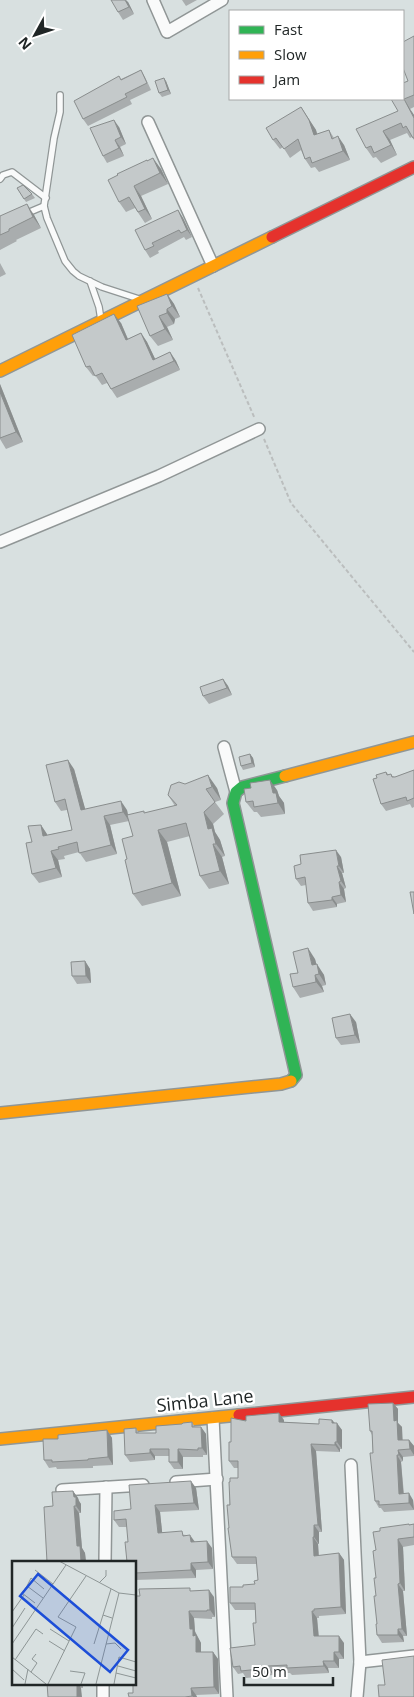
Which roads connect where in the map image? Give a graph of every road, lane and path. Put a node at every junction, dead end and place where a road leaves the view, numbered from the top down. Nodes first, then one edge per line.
1 (152, 0) edge
2 (222, 0) edge
3 (60, 95) dead end
4 (148, 122) dead end
5 (414, 167) edge
6 (0, 179) edge
7 (46, 198) junction
8 (44, 206) junction
9 (18, 217) edge
10 (213, 266) junction
11 (194, 276) junction
12 (90, 281) junction
13 (144, 301) junction
14 (101, 322) junction
15 (0, 371) edge
16 (259, 429) junction
17 (0, 542) edge
18 (414, 652) edge
19 (414, 742) edge
20 (224, 747) dead end
21 (236, 792) junction
22 (0, 1113) edge
23 (414, 1397) edge
24 (213, 1418) junction
25 (0, 1439) edge
26 (351, 1465) dead end
27 (217, 1479) junction
28 (106, 1487) junction
29 (62, 1490) edge
30 (105, 1561) edge
31 (414, 1656) edge
32 (360, 1662) junction
33 (103, 1684) edge
34 (103, 1697) edge
35 (227, 1697) edge
36 (356, 1697) edge

1 - 2 street
3 - 7 lane
4 - 10 street
5 - 10 street
6 - 7 lane
7 - 8 lane
8 - 9 lane
8 - 12 lane
10 - 11 street
11 - 13 street
11 - 16 path
12 - 13 lane
12 - 14 lane
13 - 14 street
14 - 15 street
16 - 17 street
16 - 18 path
19 - 21 street
20 - 21 street
21 - 22 street
23 - 24 street, Simba Lane
24 - 25 street, Simba Lane
24 - 27 street
26 - 32 street
27 - 28 street
27 - 35 street
28 - 29 street
28 - 30 street
31 - 32 street
32 - 36 street
33 - 34 street

